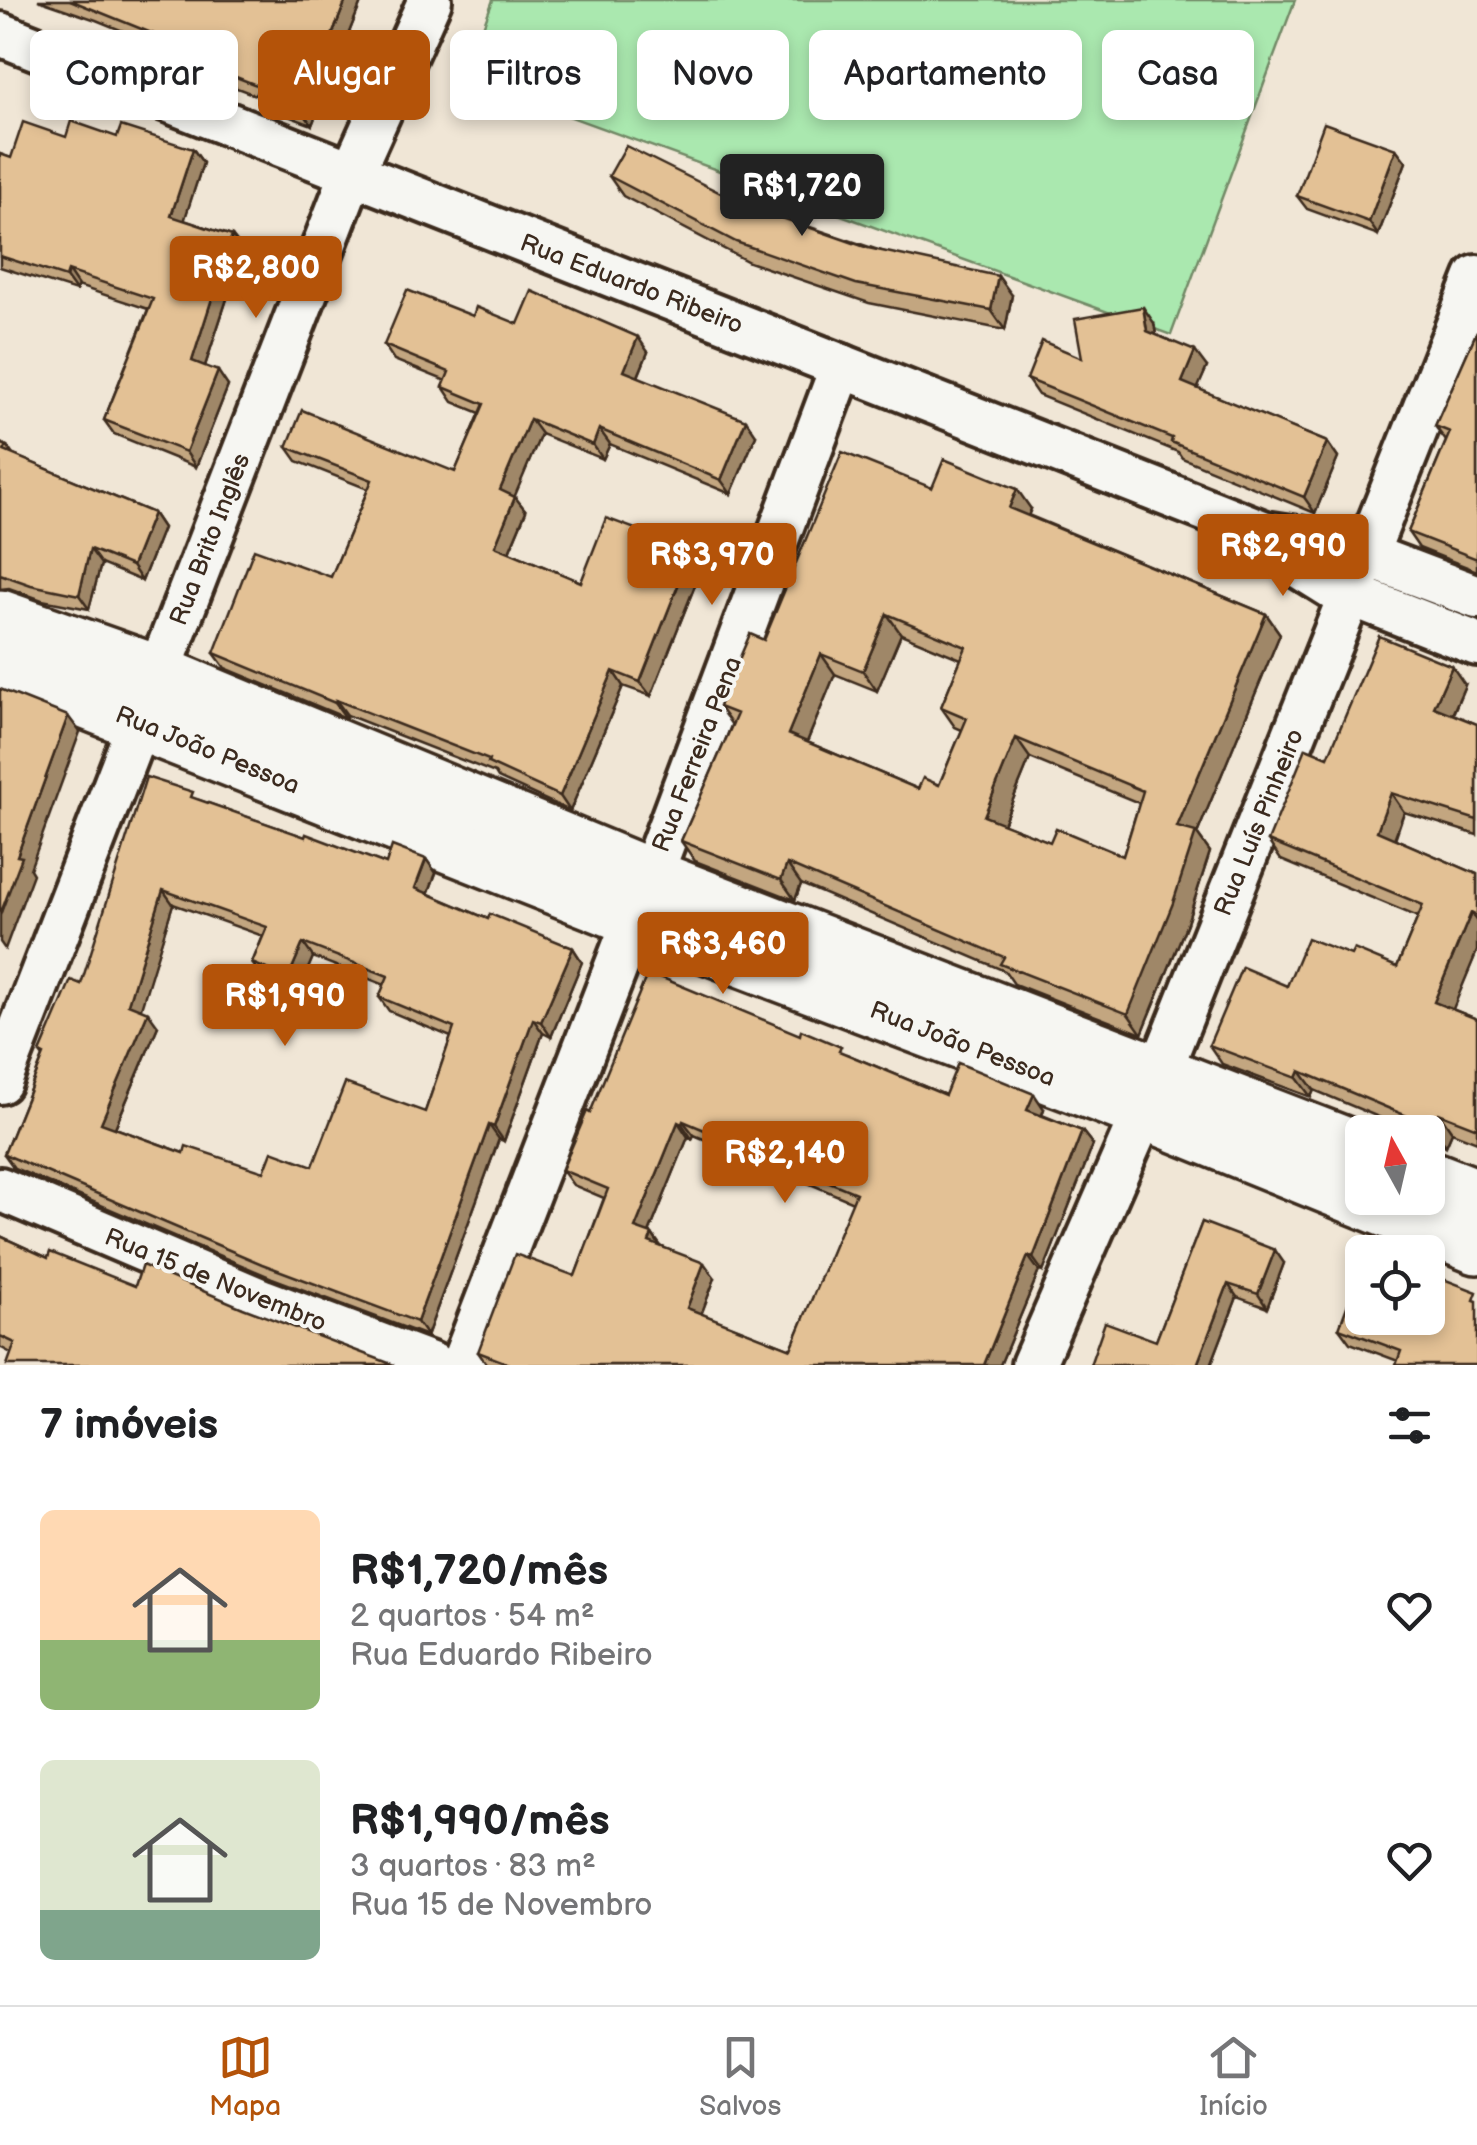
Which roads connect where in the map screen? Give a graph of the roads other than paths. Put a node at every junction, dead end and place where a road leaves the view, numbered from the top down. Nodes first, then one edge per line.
1 (430, 0) edge
2 (0, 34) edge
3 (352, 174) junction
4 (1477, 276) edge
5 (842, 366) junction
6 (1265, 533) junction
7 (1366, 554) junction
8 (1349, 594) junction
9 (1477, 596) edge
10 (0, 618) edge
11 (1477, 644) edge
12 (0, 667) edge
13 (147, 697) junction
14 (642, 898) junction
15 (0, 1082) edge
16 (1152, 1091) junction
17 (1345, 1147) edge
18 (1445, 1185) edge
19 (0, 1189) edge
20 (1477, 1197) edge
21 (1477, 1246) edge
22 (433, 1365) edge
23 (462, 1365) edge
24 (1033, 1365) edge

1 - 3 street, Rua Brito Inglês
2 - 3 street, Rua Eduardo Ribeiro
3 - 5 street, Rua Eduardo Ribeiro
3 - 13 street, Rua Brito Inglês
4 - 7 street, Rua Luís Pinheiro
5 - 6 street, Rua Eduardo Ribeiro
5 - 14 street, Rua Ferreira Pena
6 - 7 street, Rua Eduardo Ribeiro
6 - 8 street, Rua Eduardo Ribeiro
7 - 8 street, Rua Luís Pinheiro
7 - 9 street, Rua Eduardo Ribeiro
8 - 11 street, Rua Eduardo Ribeiro
8 - 16 street, Rua Luís Pinheiro
10 - 13 street, Rua João Pessoa
12 - 13 street, Rua João Pessoa
13 - 14 street, Rua João Pessoa
13 - 15 street, Rua Brito Inglês
14 - 16 street, Rua João Pessoa
14 - 23 street, Rua Ferreira Pena
16 - 17 street, Rua João Pessoa
16 - 21 street, Rua João Pessoa
16 - 24 street, Rua Luís Pinheiro
18 - 20 street
19 - 22 street, Rua 15 de Novembro

